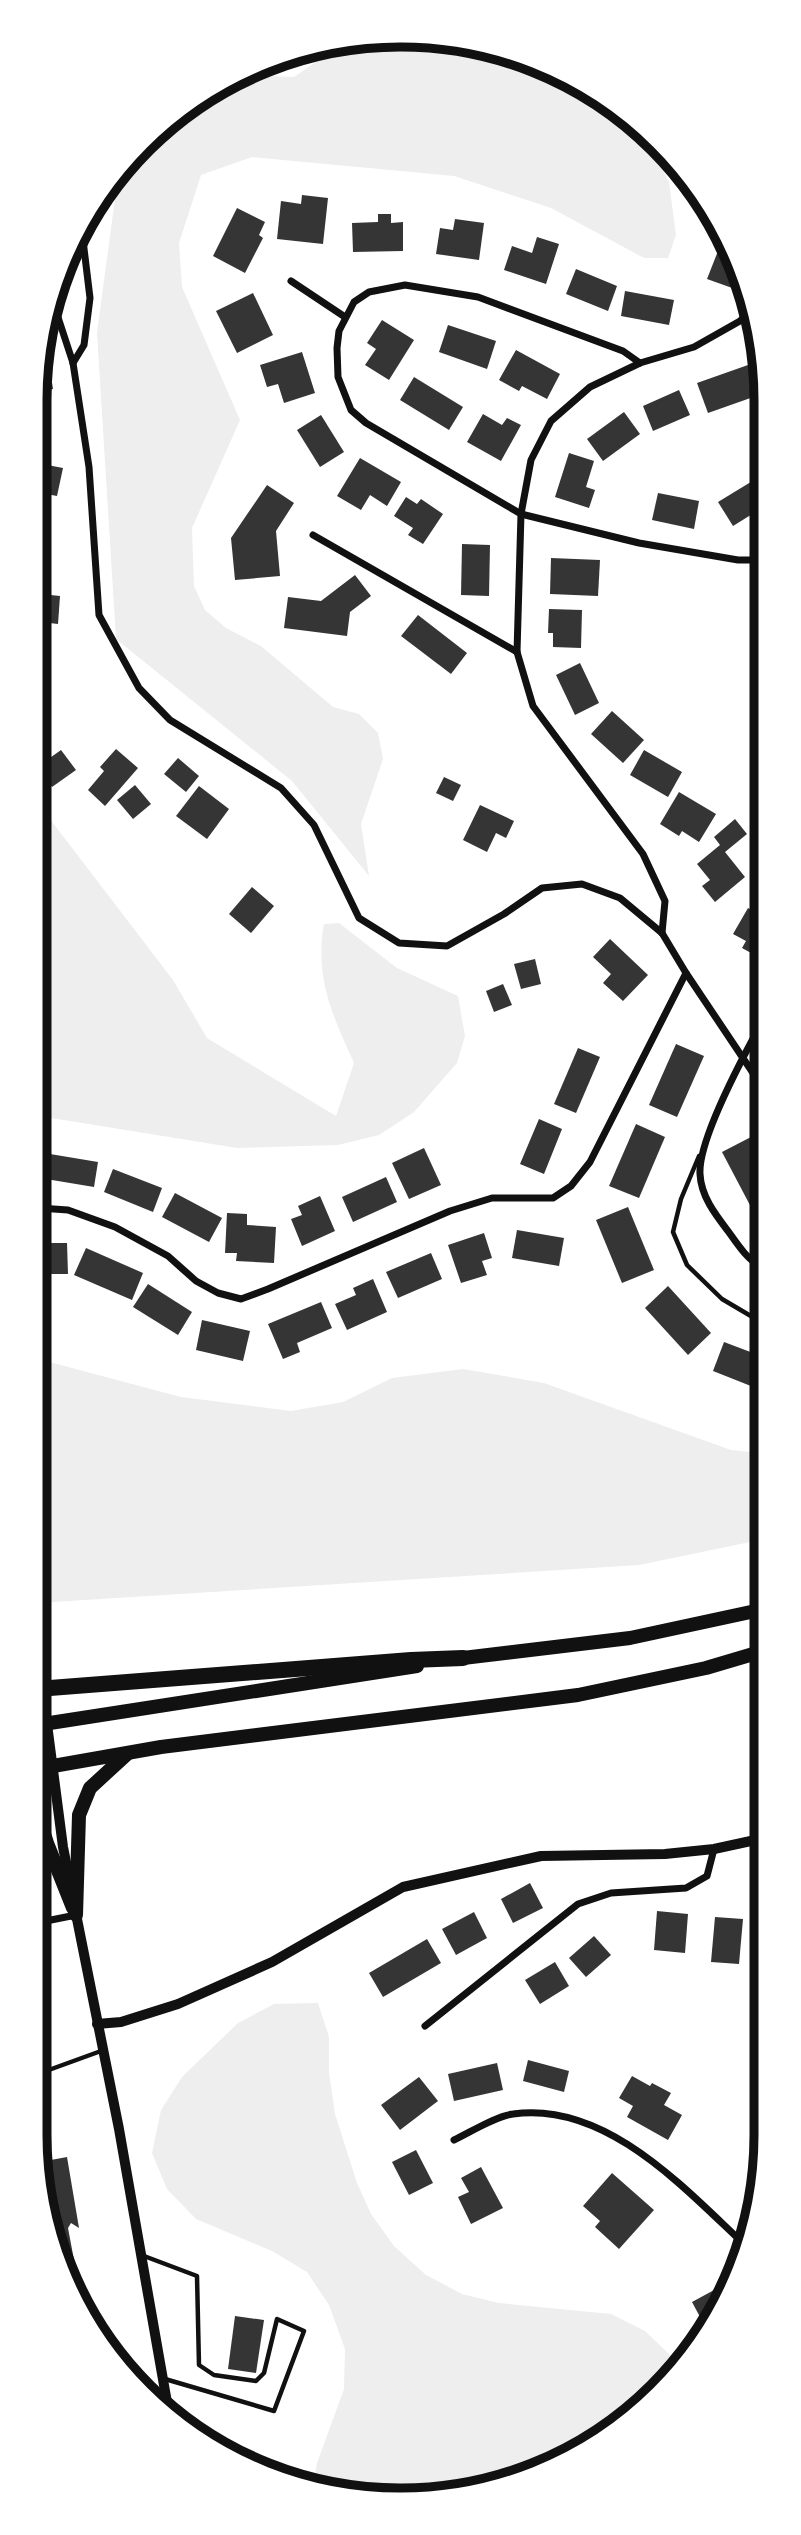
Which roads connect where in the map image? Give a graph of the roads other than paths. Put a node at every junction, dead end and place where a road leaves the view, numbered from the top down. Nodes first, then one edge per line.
1 (84, 245) edge
2 (290, 281) dead end
3 (58, 316) edge
4 (345, 317) junction
5 (744, 317) edge
6 (73, 363) junction
7 (640, 363) junction
8 (521, 514) junction
9 (313, 535) dead end
10 (754, 560) edge
11 (517, 652) junction
12 (662, 933) junction
13 (686, 973) junction
14 (754, 1037) edge
15 (743, 1057) junction
16 (754, 1074) edge
17 (704, 1146) junction
18 (47, 1209) edge
19 (754, 1262) edge
20 (754, 1318) edge
21 (754, 1611) edge
22 (754, 1654) edge
23 (463, 1658) junction
24 (47, 1688) edge
25 (47, 1724) edge
26 (47, 1746) edge
27 (129, 1752) junction
28 (52, 1766) junction
29 (47, 1767) edge
30 (754, 1840) edge
31 (47, 1843) edge
32 (714, 1849) junction
33 (76, 1915) junction
34 (47, 1921) edge
35 (97, 2024) junction
36 (425, 2026) dead end
37 (103, 2050) junction
38 (47, 2071) edge
39 (454, 2140) dead end
40 (738, 2238) edge
41 (140, 2255) junction
42 (164, 2378) junction
43 (167, 2399) edge

1 - 6 street
2 - 4 street
3 - 6 street
4 - 7 street
4 - 8 street
5 - 7 street
6 - 12 street
7 - 8 street
8 - 10 street
8 - 11 street
9 - 11 street
11 - 12 street
12 - 13 street
13 - 15 street
13 - 18 street
14 - 15 street
15 - 16 street
15 - 17 street
17 - 19 street
17 - 20 lane
21 - 23 main road
22 - 27 main road
23 - 24 highway
23 - 25 main road
26 - 28 street
27 - 28 main road
27 - 33 main road
28 - 29 main road
28 - 33 street
30 - 32 street
31 - 33 main road
32 - 35 street
32 - 36 street
33 - 34 street
33 - 35 street
35 - 37 street
37 - 38 lane
37 - 41 street
39 - 40 street
41 - 42 street
41 - 42 lane
42 - 43 street

